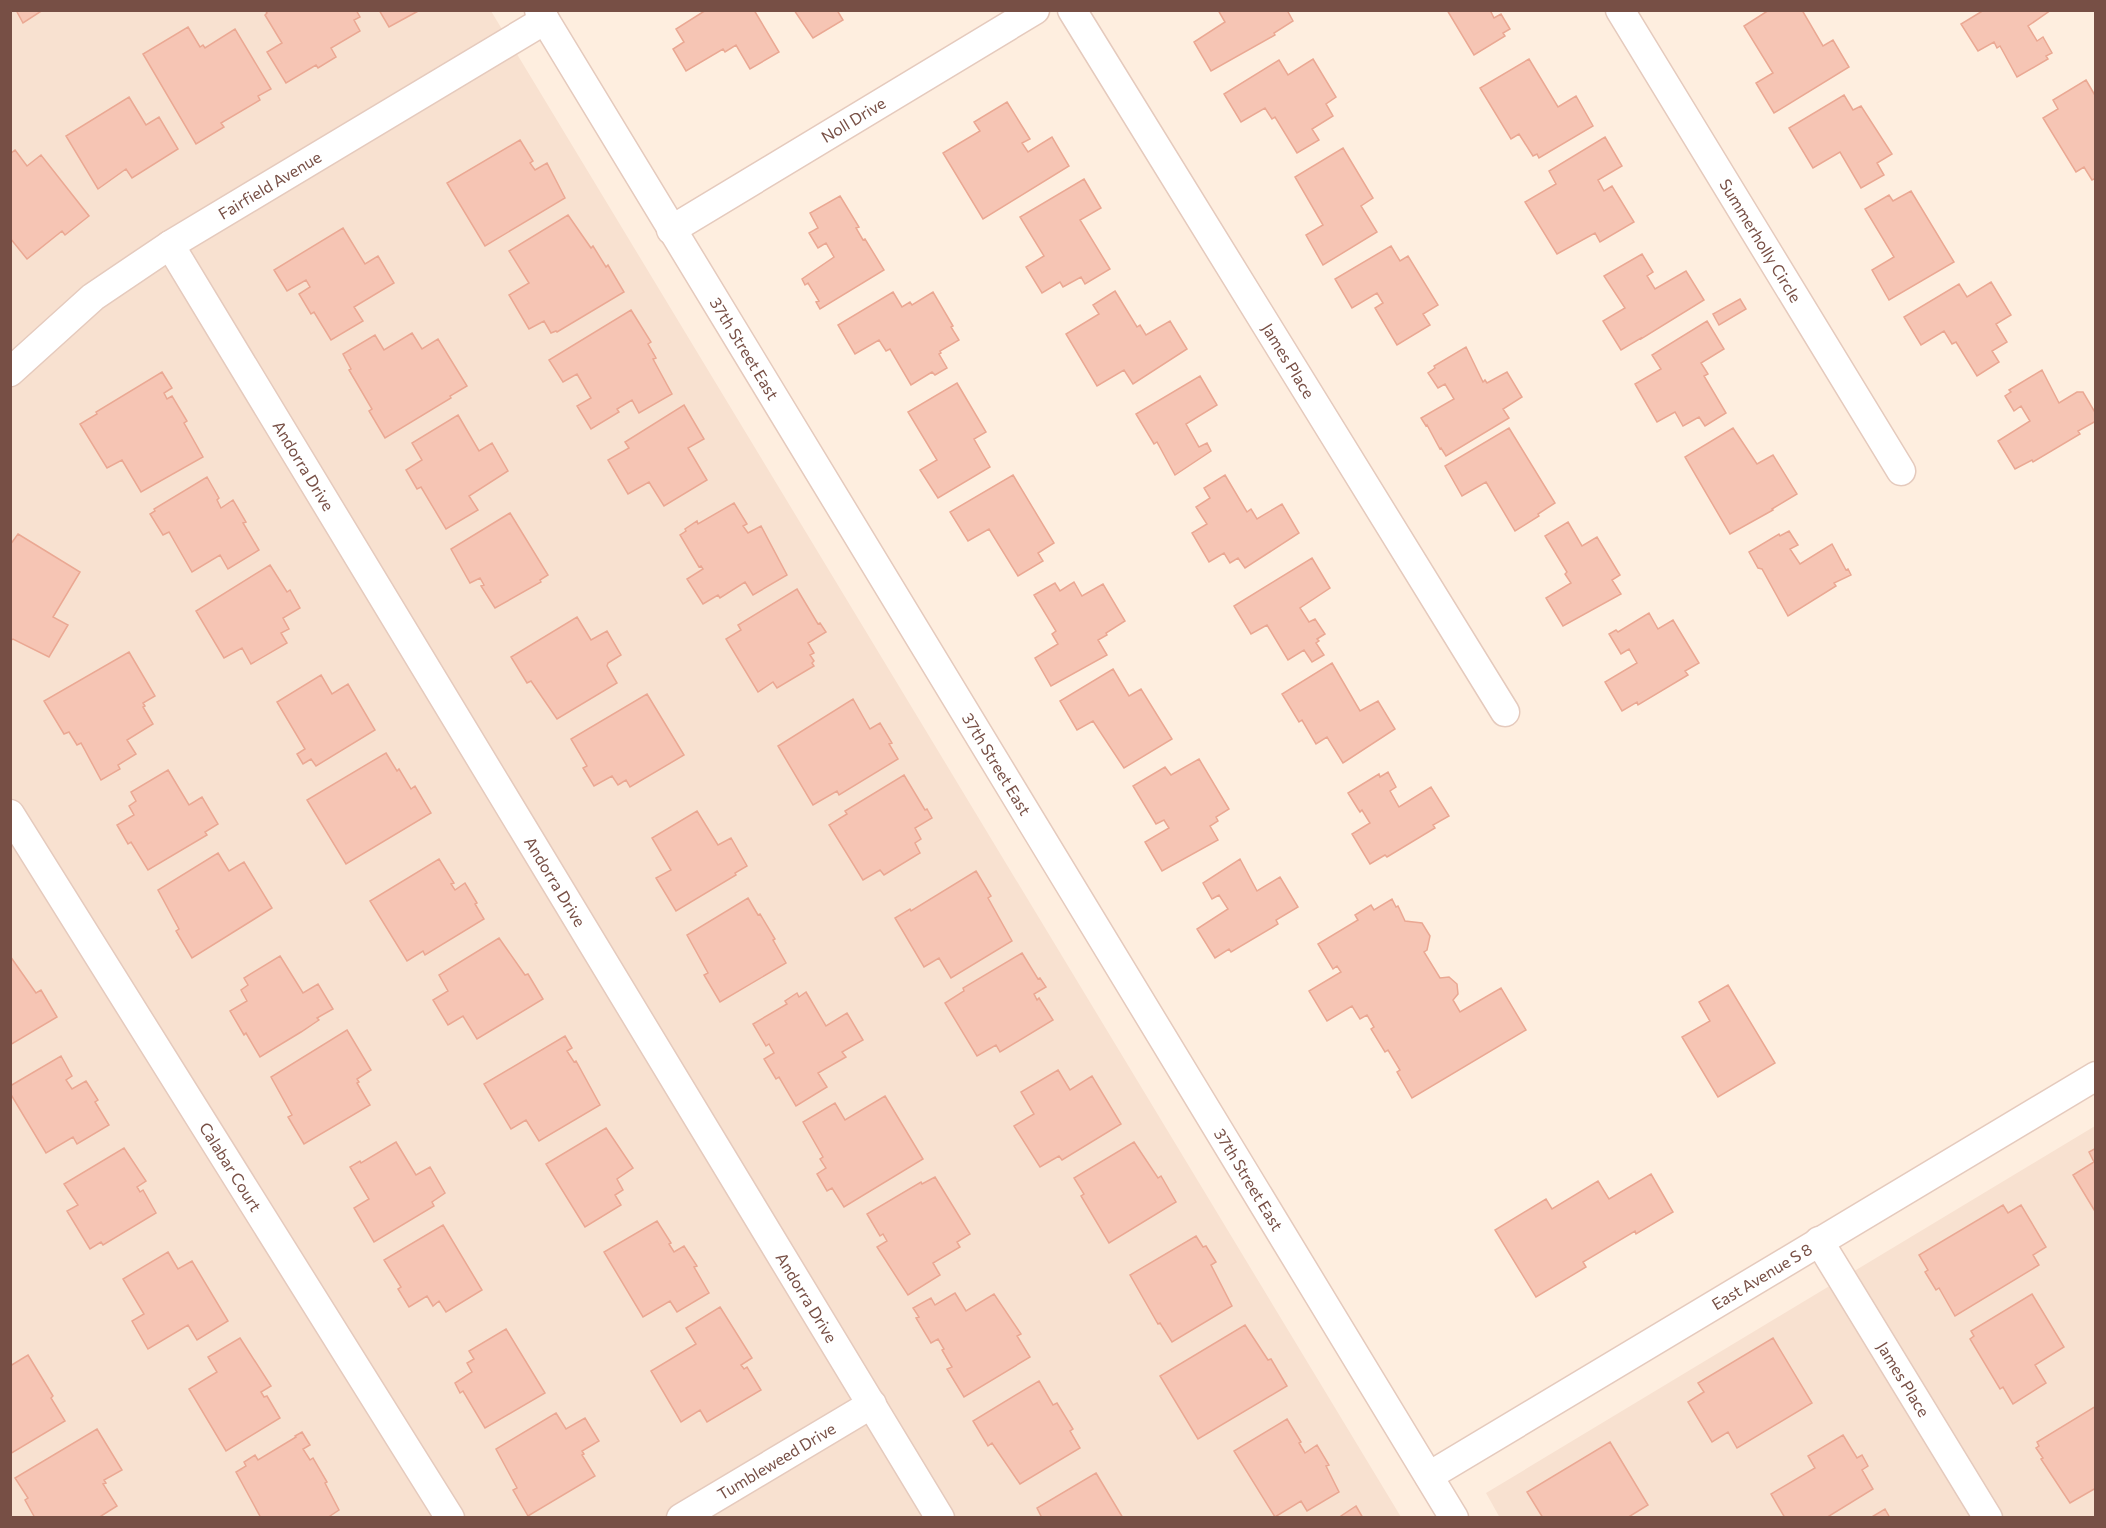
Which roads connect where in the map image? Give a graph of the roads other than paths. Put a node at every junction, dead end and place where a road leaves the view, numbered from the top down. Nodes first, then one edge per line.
1 (1035, 10) edge
2 (1072, 10) edge
3 (1620, 10) edge
4 (542, 15) edge
5 (671, 230) junction
6 (170, 245) junction
7 (10, 372) edge
8 (1901, 471) dead end
9 (1504, 712) dead end
10 (10, 814) edge
11 (2096, 1076) edge
12 (1819, 1241) junction
13 (872, 1404) junction
14 (1429, 1476) junction
15 (450, 1518) edge
16 (681, 1518) edge
17 (940, 1518) edge
18 (1454, 1518) edge
19 (1988, 1518) edge

1 - 5 street, Noll Drive
2 - 9 street, James Place
3 - 8 street, Summerholly Circle
4 - 5 street, 37th Street East
4 - 6 street, Fairfield Avenue
5 - 14 street, 37th Street East
6 - 7 street, Fairfield Avenue
6 - 13 street, Andorra Drive
10 - 15 street, Calabar Court
11 - 12 street, East Avenue S 8
12 - 14 street, East Avenue S 8
12 - 19 street, James Place
13 - 16 street, Tumbleweed Drive
13 - 17 street, Andorra Drive
14 - 18 street, 37th Street East

